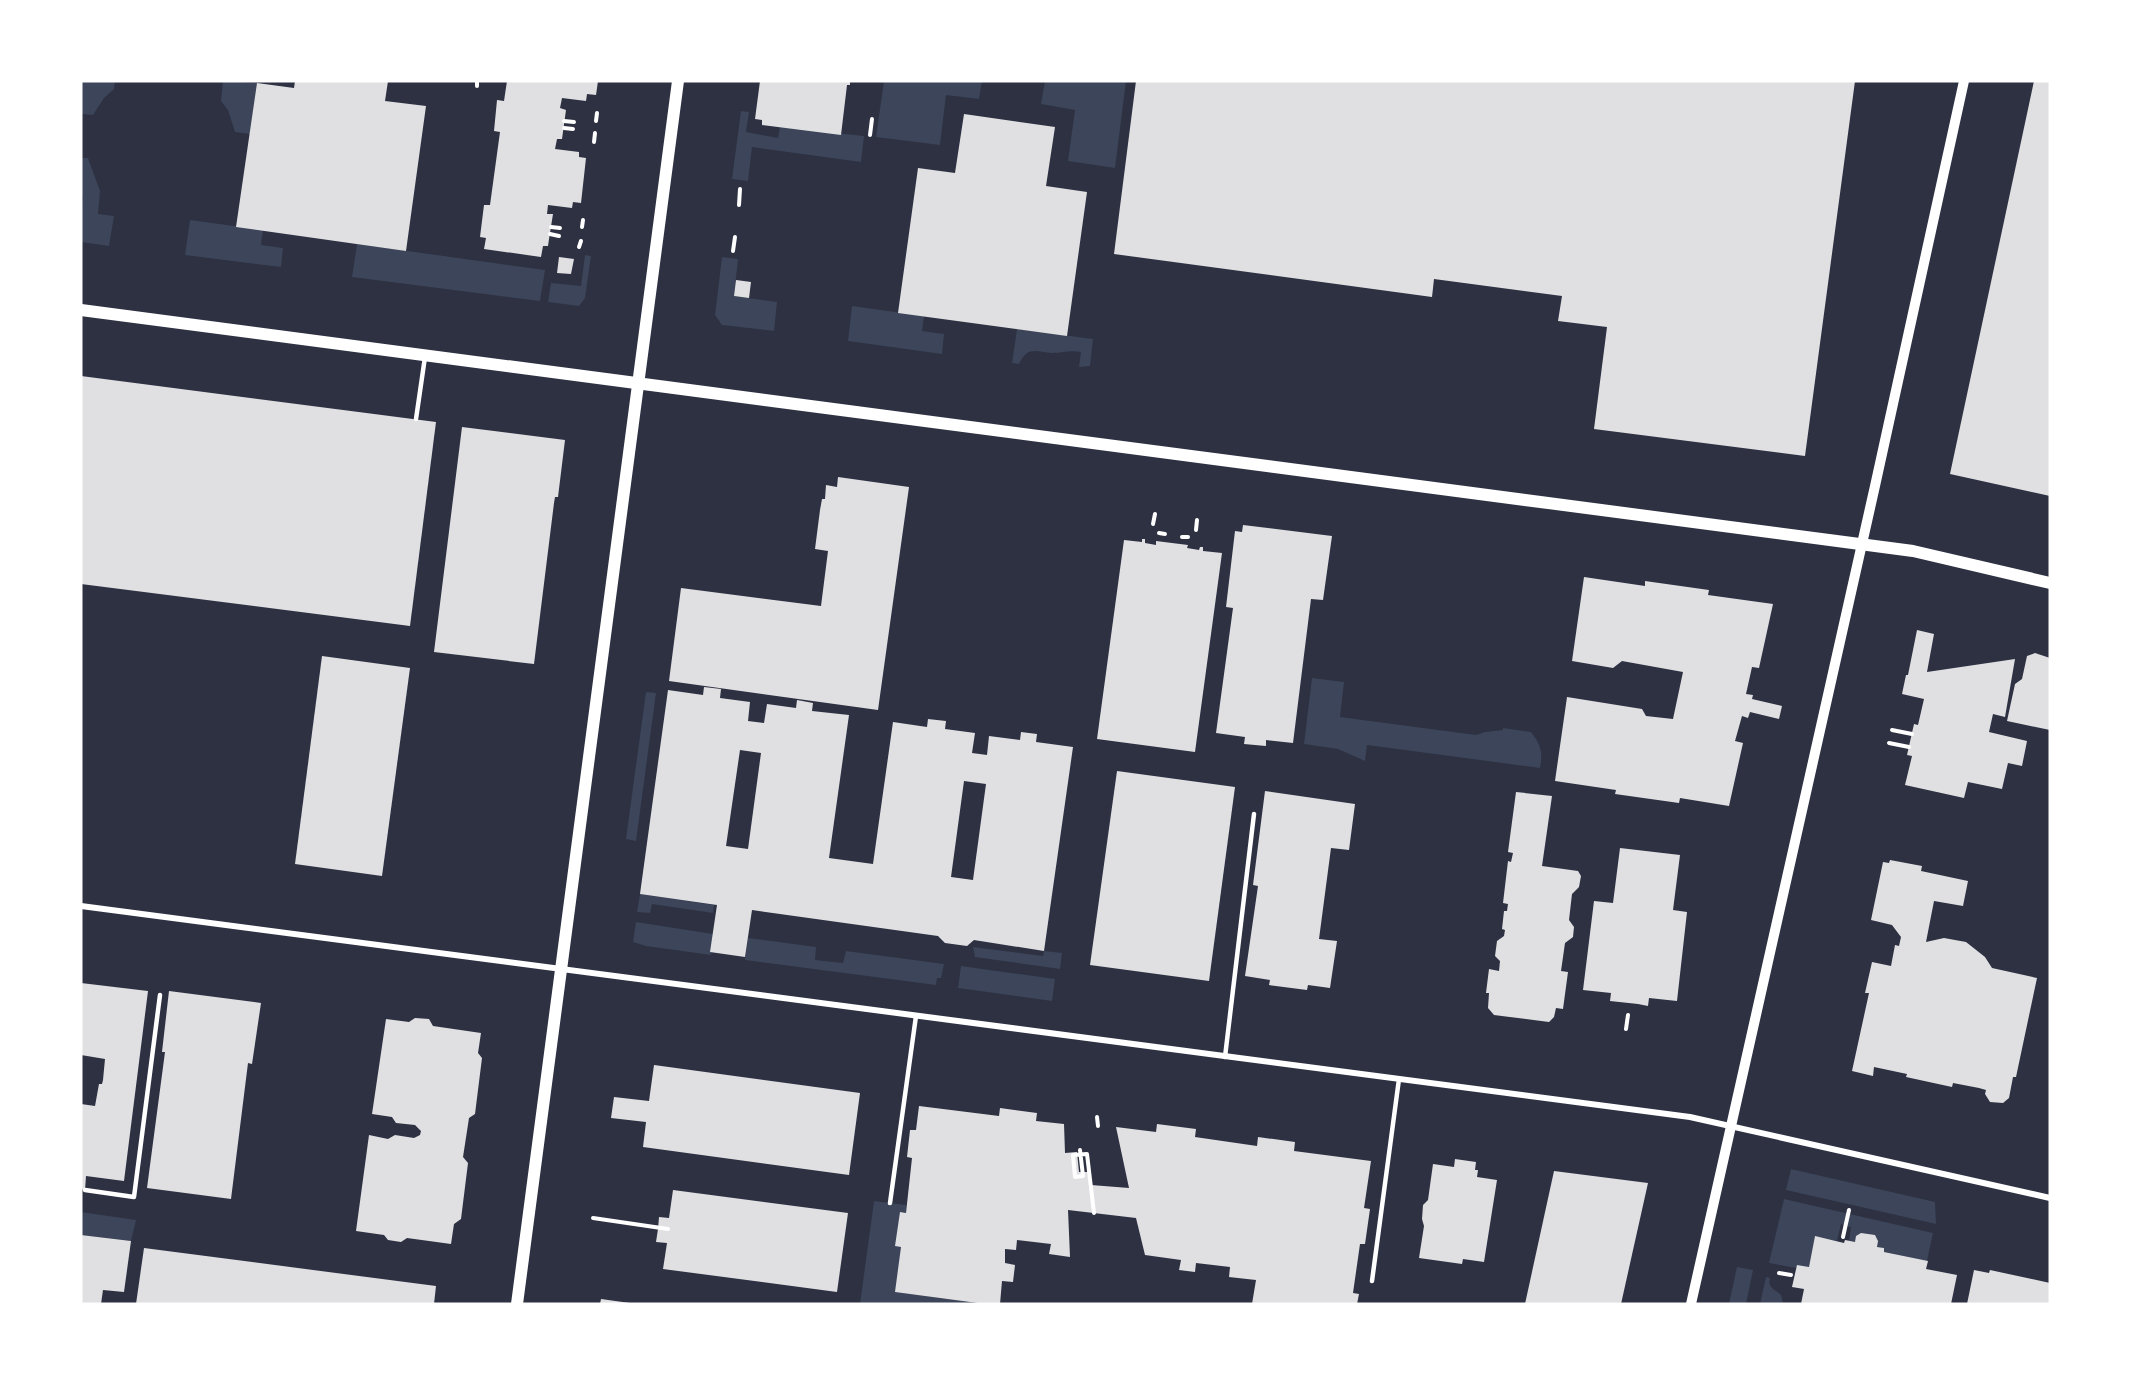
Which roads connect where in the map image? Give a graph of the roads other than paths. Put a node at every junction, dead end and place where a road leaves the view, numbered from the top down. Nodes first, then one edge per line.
1 (678, 81) edge
2 (1964, 81) edge
3 (81, 310) edge
4 (425, 356) junction
5 (639, 384) junction
6 (416, 419) dead end
7 (1862, 545) junction
8 (2050, 583) edge
9 (1254, 814) dead end
10 (81, 906) edge
11 (561, 969) junction
12 (160, 995) dead end
13 (916, 1016) junction
14 (1225, 1057) junction
15 (1399, 1079) junction
16 (1731, 1125) junction
17 (85, 1190) dead end
18 (2050, 1198) edge
19 (890, 1203) dead end
20 (1371, 1281) dead end
21 (517, 1304) edge
22 (1691, 1304) edge

1 - 5 main road
2 - 7 street
3 - 4 main road
4 - 5 main road
4 - 6 lane
5 - 7 main road
5 - 11 main road
7 - 8 main road
7 - 16 street
9 - 14 lane
10 - 11 street
11 - 13 street
11 - 21 main road
12 - 17 lane
13 - 14 street
13 - 19 lane
14 - 15 street
15 - 16 street
15 - 20 lane
16 - 18 street
16 - 22 street

